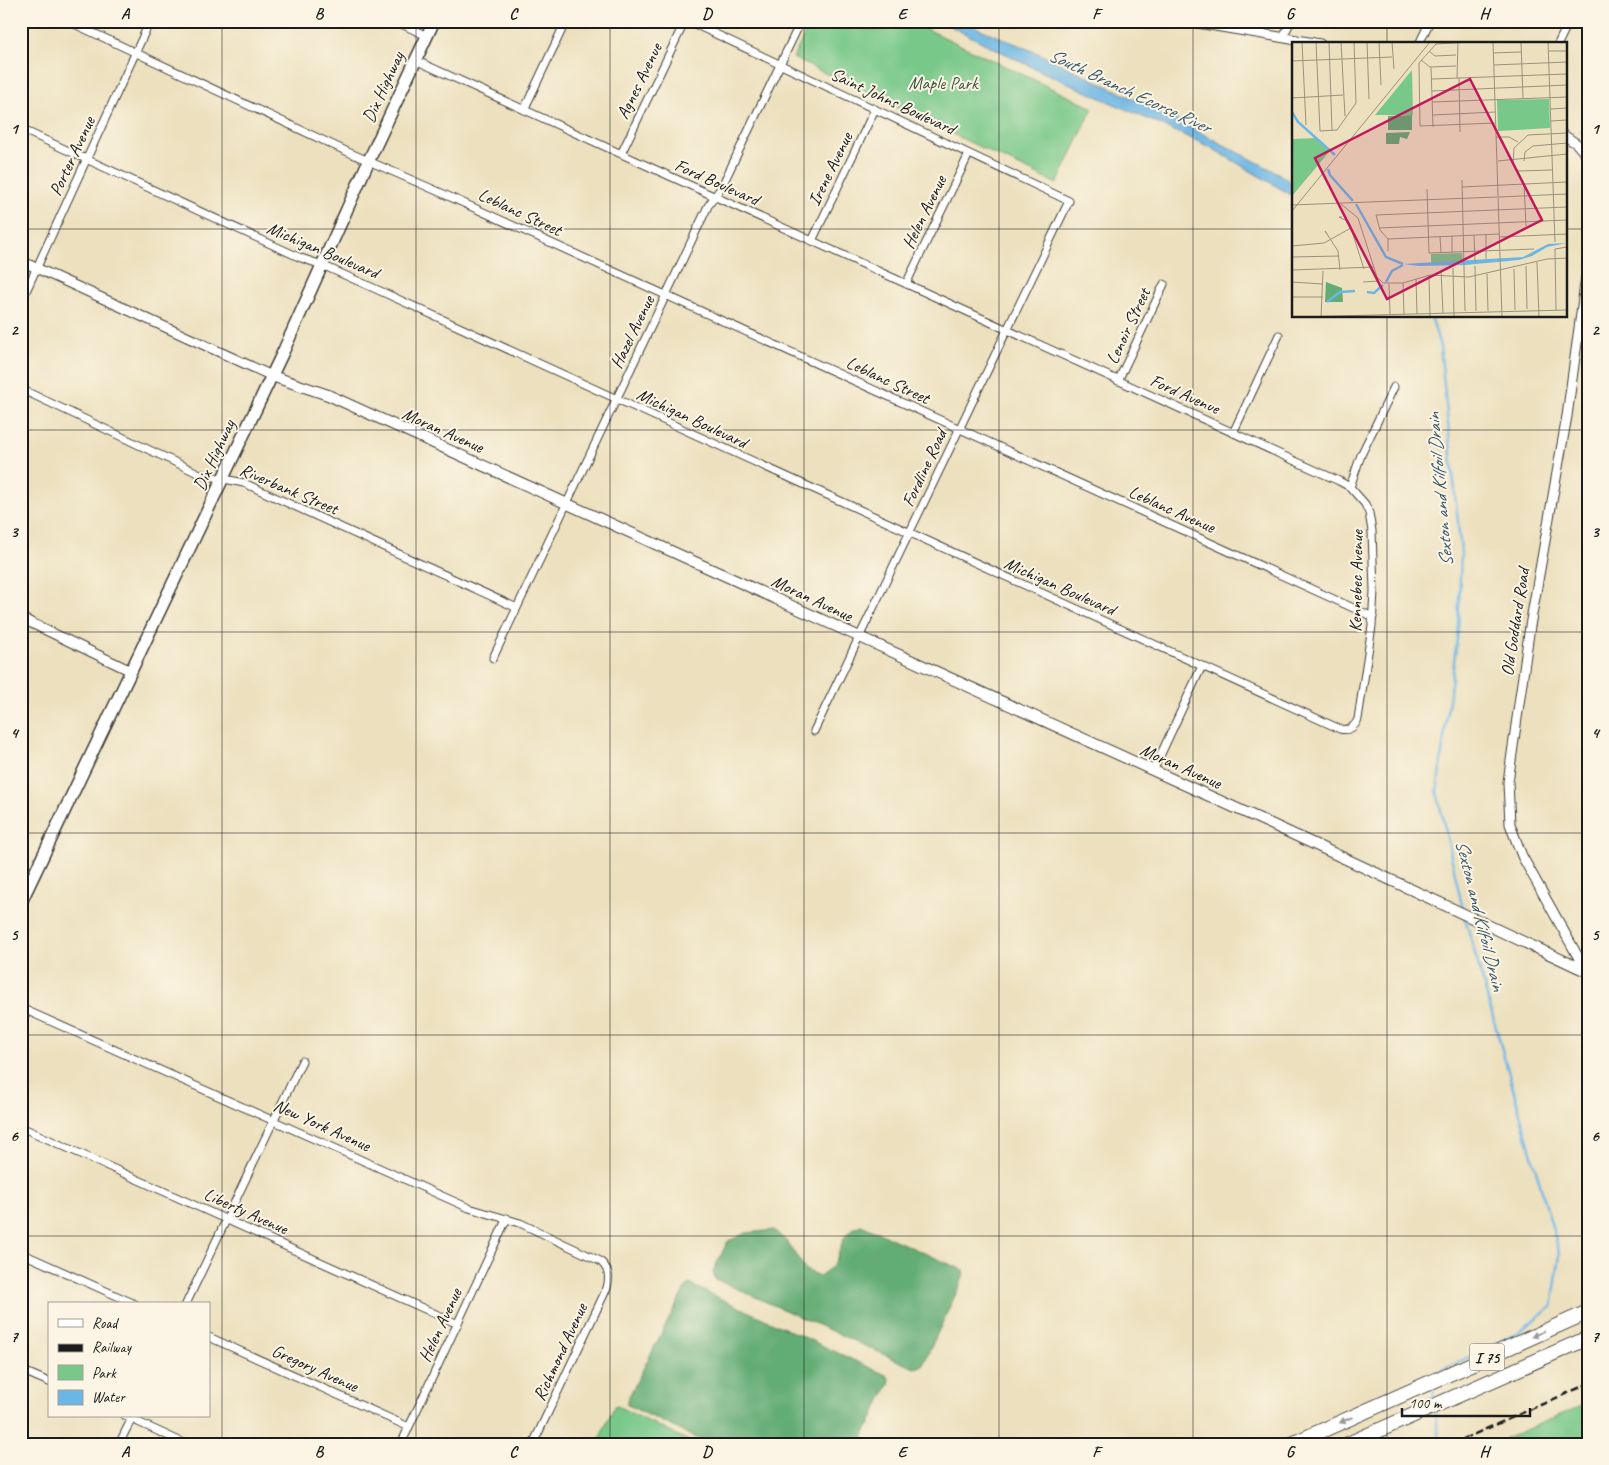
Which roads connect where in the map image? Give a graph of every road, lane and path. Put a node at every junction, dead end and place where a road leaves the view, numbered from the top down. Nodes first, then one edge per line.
1 (68, 21) edge
2 (150, 21) edge
3 (395, 21) edge
4 (434, 21) edge
5 (566, 21) edge
6 (686, 21) edge
7 (801, 21) edge
8 (1186, 21) edge
9 (1291, 21) edge
10 (1430, 21) edge
11 (1569, 21) edge
12 (427, 36) junction
13 (1283, 37) junction
14 (1309, 42) edge
15 (1420, 42) edge
16 (1559, 42) edge
17 (136, 53) junction
18 (415, 60) junction
19 (780, 65) junction
20 (875, 109) junction
21 (524, 110) junction
22 (21, 129) edge
23 (1566, 137) edge
24 (621, 154) junction
25 (969, 154) junction
26 (1588, 158) edge
27 (87, 159) junction
28 (369, 160) junction
29 (714, 197) junction
30 (1062, 218) joint
31 (812, 241) junction
32 (21, 261) edge
33 (1588, 262) edge
34 (322, 265) junction
35 (37, 268) junction
36 (906, 284) junction
37 (1164, 284) dead end
38 (666, 295) junction
39 (21, 302) edge
40 (1585, 311) edge
41 (1584, 327) edge
42 (1006, 330) junction
43 (1279, 336) dead end
44 (272, 376) junction
45 (1118, 381) junction
46 (1394, 387) dead end
47 (21, 389) edge
48 (617, 400) junction
49 (959, 429) junction
50 (1232, 433) junction
51 (223, 478) junction
52 (1350, 487) junction
53 (567, 504) junction
54 (909, 534) junction
55 (517, 608) junction
56 (1373, 617) junction
57 (21, 618) edge
58 (860, 638) junction
59 (493, 658) dead end
60 (1202, 666) junction
61 (131, 671) junction
62 (1351, 728) joint
63 (814, 731) dead end
64 (1153, 771) junction
65 (21, 873) edge
66 (32, 878) junction
67 (21, 902) edge
68 (1587, 972) edge
69 (21, 1008) edge
70 (302, 1062) dead end
71 (273, 1120) junction
72 (21, 1127) edge
73 (507, 1218) junction
74 (226, 1219) junction
75 (21, 1253) edge
76 (608, 1271) joint
77 (131, 1302) edge
78 (187, 1302) edge
79 (1585, 1313) edge
80 (458, 1324) junction
81 (210, 1337) edge
82 (1588, 1338) edge
83 (21, 1370) edge
84 (48, 1382) edge
85 (130, 1418) edge
86 (132, 1418) edge
87 (409, 1427) junction
88 (119, 1444) edge
89 (186, 1444) edge
90 (401, 1444) edge
91 (533, 1444) edge
92 (1292, 1444) edge
93 (1348, 1444) edge

1 - 17 street, Leblanc Street
2 - 17 street, Porter Avenue
3 - 12 street
4 - 12 main road, Dix Highway
5 - 21 street
6 - 19 street, Saint Johns Boulevard
6 - 24 street, Agnes Avenue
7 - 19 street, Hazel Avenue
8 - 13 street
9 - 13 street
10 - 15 street
11 - 16 street
12 - 18 main road, Dix Highway
13 - 14 street
17 - 27 street, Porter Avenue
17 - 28 street, Leblanc Street
18 - 21 street, Ford Boulevard
18 - 28 main road, Dix Highway
19 - 20 street, Saint Johns Boulevard
19 - 29 street, Hazel Avenue
20 - 25 street, Saint Johns Boulevard
20 - 31 street, Irene Avenue
21 - 24 street, Ford Boulevard
22 - 27 street, Michigan Boulevard
23 - 26 street
24 - 29 street, Ford Boulevard
25 - 30 street, Saint Johns Boulevard
25 - 36 street, Helen Avenue
27 - 34 street, Michigan Boulevard
27 - 35 street, Porter Avenue
28 - 34 main road, Dix Highway
28 - 38 street, Leblanc Street
29 - 31 street, Ford Boulevard
29 - 38 street, Hazel Avenue
30 - 42 street, Fordline Road
31 - 36 street, Ford Boulevard
32 - 35 street, Moran Avenue
33 - 40 street, Old Goddard Road
34 - 44 main road, Dix Highway
34 - 48 street, Michigan Boulevard
35 - 39 street, Porter Avenue
35 - 44 street, Moran Avenue
36 - 42 street, Ford Boulevard
37 - 45 street, Lenoir Street
38 - 48 street, Hazel Avenue
38 - 49 street, Leblanc Street
40 - 41 street, Old Goddard Road
41 - 68 street, Old Goddard Road
42 - 45 street, Ford Avenue
42 - 49 street, Fordline Road
43 - 50 street
44 - 51 main road, Dix Highway
44 - 53 main road, Moran Avenue
45 - 50 street, Ford Avenue
46 - 52 street
47 - 51 street, Riverbank Street
48 - 53 street, Hazel Avenue
48 - 54 street, Michigan Boulevard
49 - 54 street, Fordline Road
49 - 56 street, Leblanc Avenue
50 - 52 street, Ford Avenue
51 - 55 street, Riverbank Street
51 - 61 main road, Dix Highway
52 - 56 street, Kennebec Avenue
53 - 55 street, Hazel Avenue
53 - 58 main road, Moran Avenue
54 - 58 street, Fordline Road
54 - 60 street, Michigan Boulevard
55 - 59 street, Hazel Avenue
56 - 62 street, Kennebec Avenue
57 - 61 street
58 - 63 street, Fordline Road
58 - 64 main road, Moran Avenue
60 - 62 street, Michigan Boulevard
60 - 64 street
61 - 66 main road, Dix Highway
64 - 68 main road, Moran Avenue
65 - 66 street
66 - 67 main road, Dix Highway
69 - 71 street, New York Avenue
70 - 71 street
71 - 73 street, New York Avenue
71 - 74 street
72 - 74 street, Liberty Avenue
73 - 76 street, New York Avenue
73 - 80 street, Helen Avenue
74 - 78 street
74 - 80 street, Liberty Avenue
75 - 77 street
76 - 91 street, Richmond Avenue
79 -> 92 highway, I 75
80 - 87 street, Helen Avenue
81 - 87 street, Gregory Avenue
82 - 93 highway, I 75
83 - 84 street
85 - 88 street
86 - 89 street
87 - 90 street, Helen Avenue

